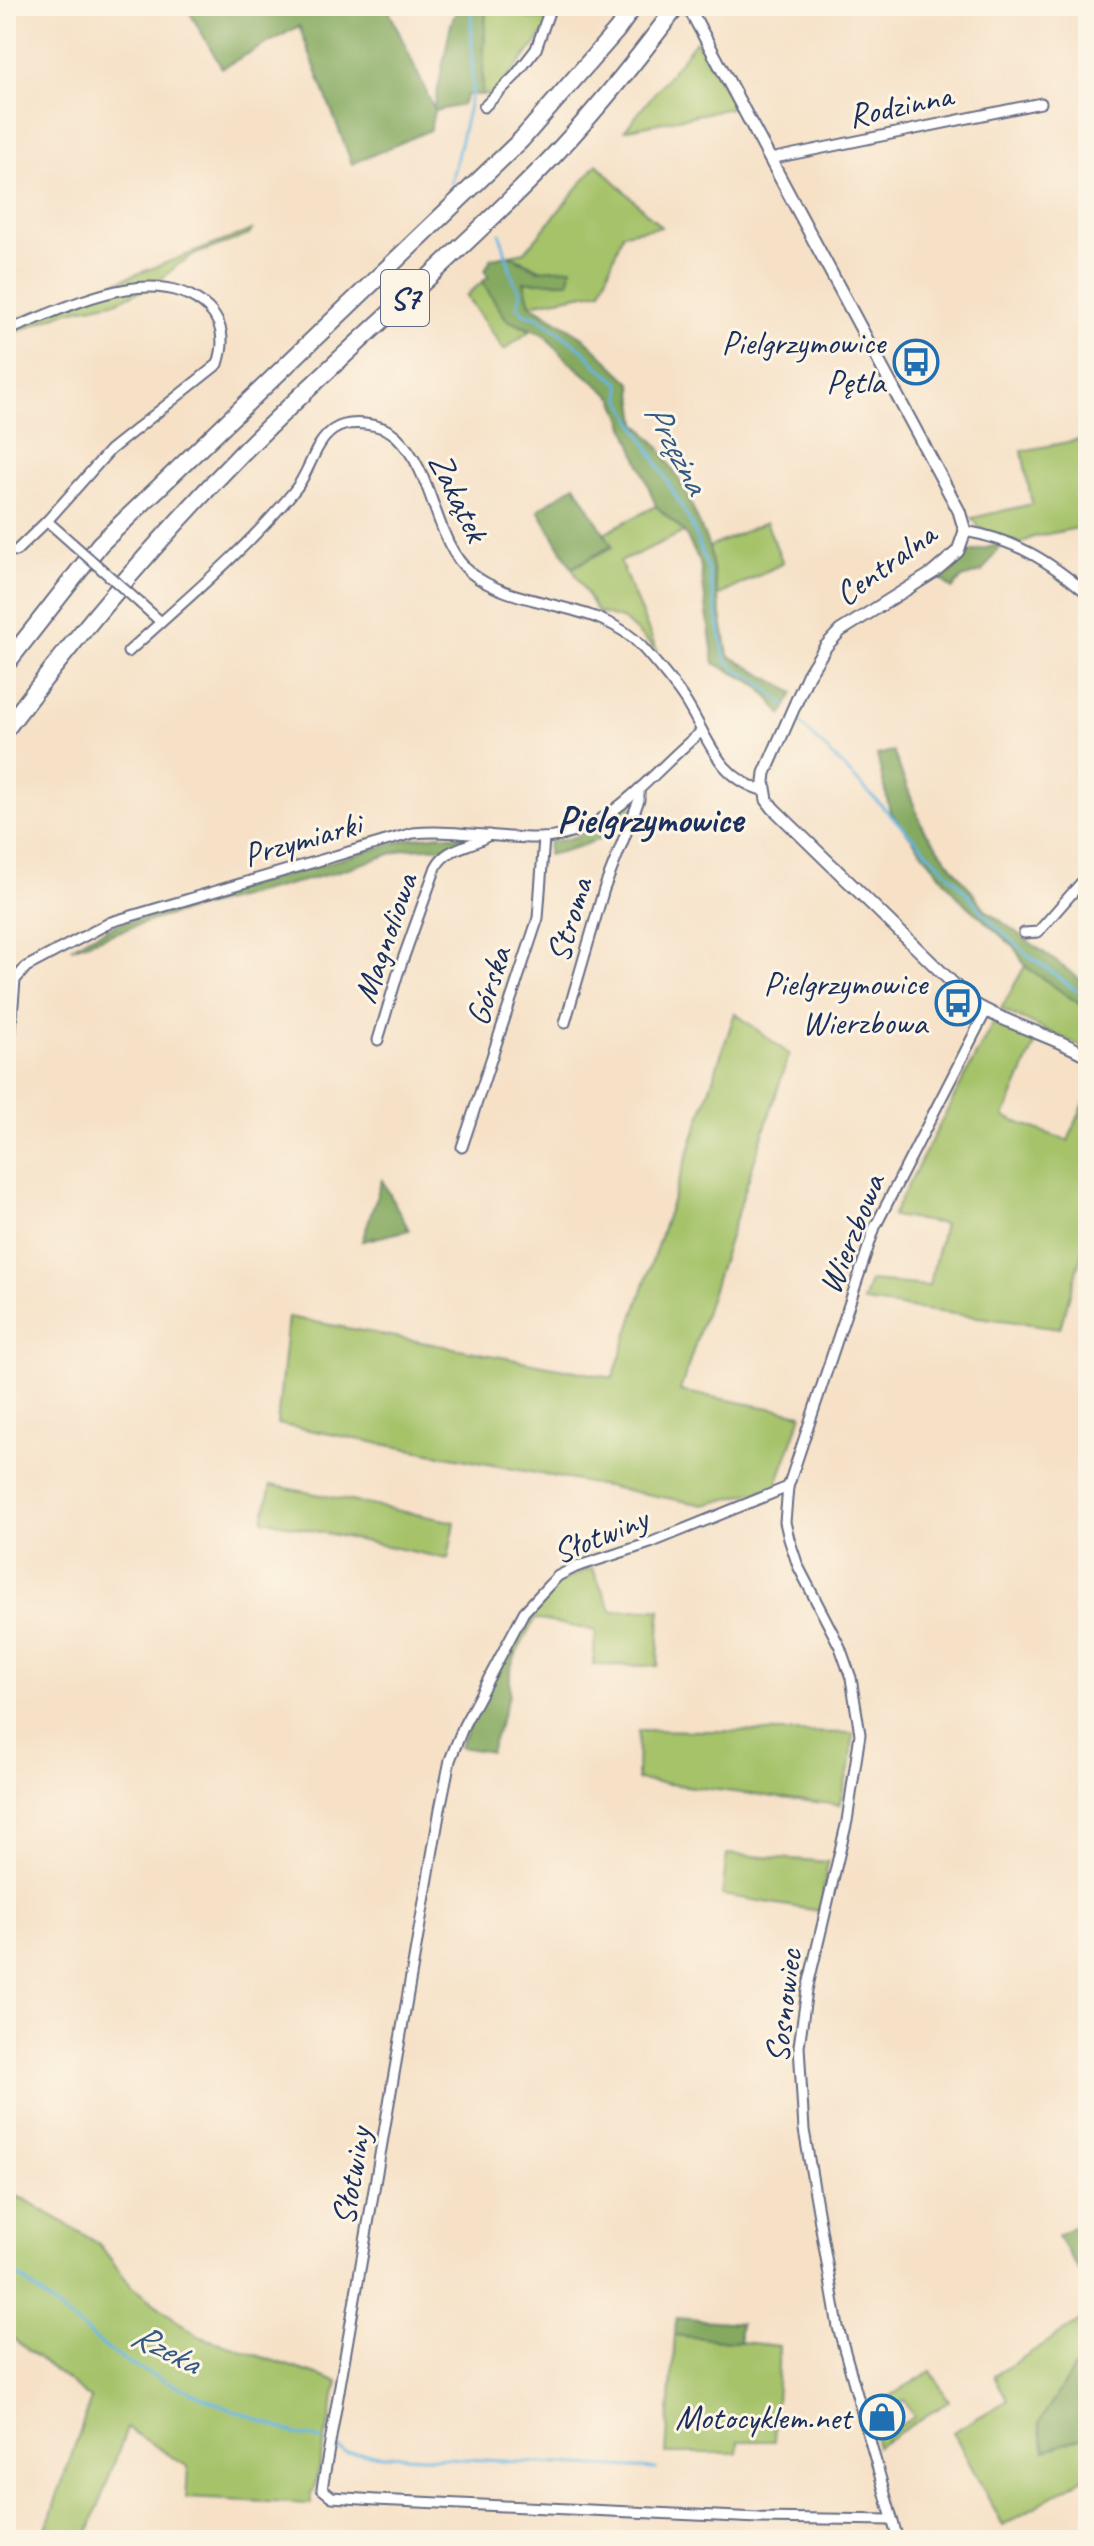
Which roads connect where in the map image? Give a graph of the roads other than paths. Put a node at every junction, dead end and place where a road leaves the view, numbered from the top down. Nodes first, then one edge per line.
1 (551, 6) edge
2 (634, 6) edge
3 (677, 6) edge
4 (688, 6) edge
5 (1041, 103) dead end
6 (484, 107) dead end
7 (770, 159) junction
8 (6, 331) edge
9 (47, 521) junction
10 (965, 531) junction
11 (16, 551) dead end
12 (1088, 594) edge
13 (161, 622) junction
14 (128, 652) dead end
15 (6, 664) edge
16 (6, 729) edge
17 (701, 732) junction
18 (639, 789) junction
19 (765, 791) junction
20 (489, 835) junction
21 (544, 838) junction
22 (1088, 875) edge
23 (1024, 933) dead end
24 (986, 1011) junction
25 (565, 1023) dead end
26 (378, 1040) dead end
27 (1088, 1056) edge
28 (6, 1091) edge
29 (462, 1147) dead end
30 (788, 1487) junction
31 (892, 2520) junction
32 (898, 2540) edge

1 - 6 street
2 - 15 highway, S7
3 - 16 highway, S7
4 - 7 street, Centralna
5 - 7 street, Rodzinna
7 - 10 street, Centralna
8 - 9 street
9 - 11 street
9 - 13 street, bridge
10 - 12 street
10 - 19 street, Centralna
13 - 14 street, Zakątek
13 - 17 street, Zakątek
17 - 18 street, Przymiarki
17 - 19 street, Zakątek
18 - 21 street, Przymiarki
18 - 25 street, Stroma
19 - 24 street
20 - 21 street, Przymiarki
20 - 26 street, Magnoliowa
20 - 28 street, Przymiarki
21 - 29 street, Górska
22 - 23 street
24 - 27 street
24 - 30 street, Wierzbowa
30 - 31 street, Sosnowiec
30 - 31 street, Słotwiny
31 - 32 street, Sosnowiec

